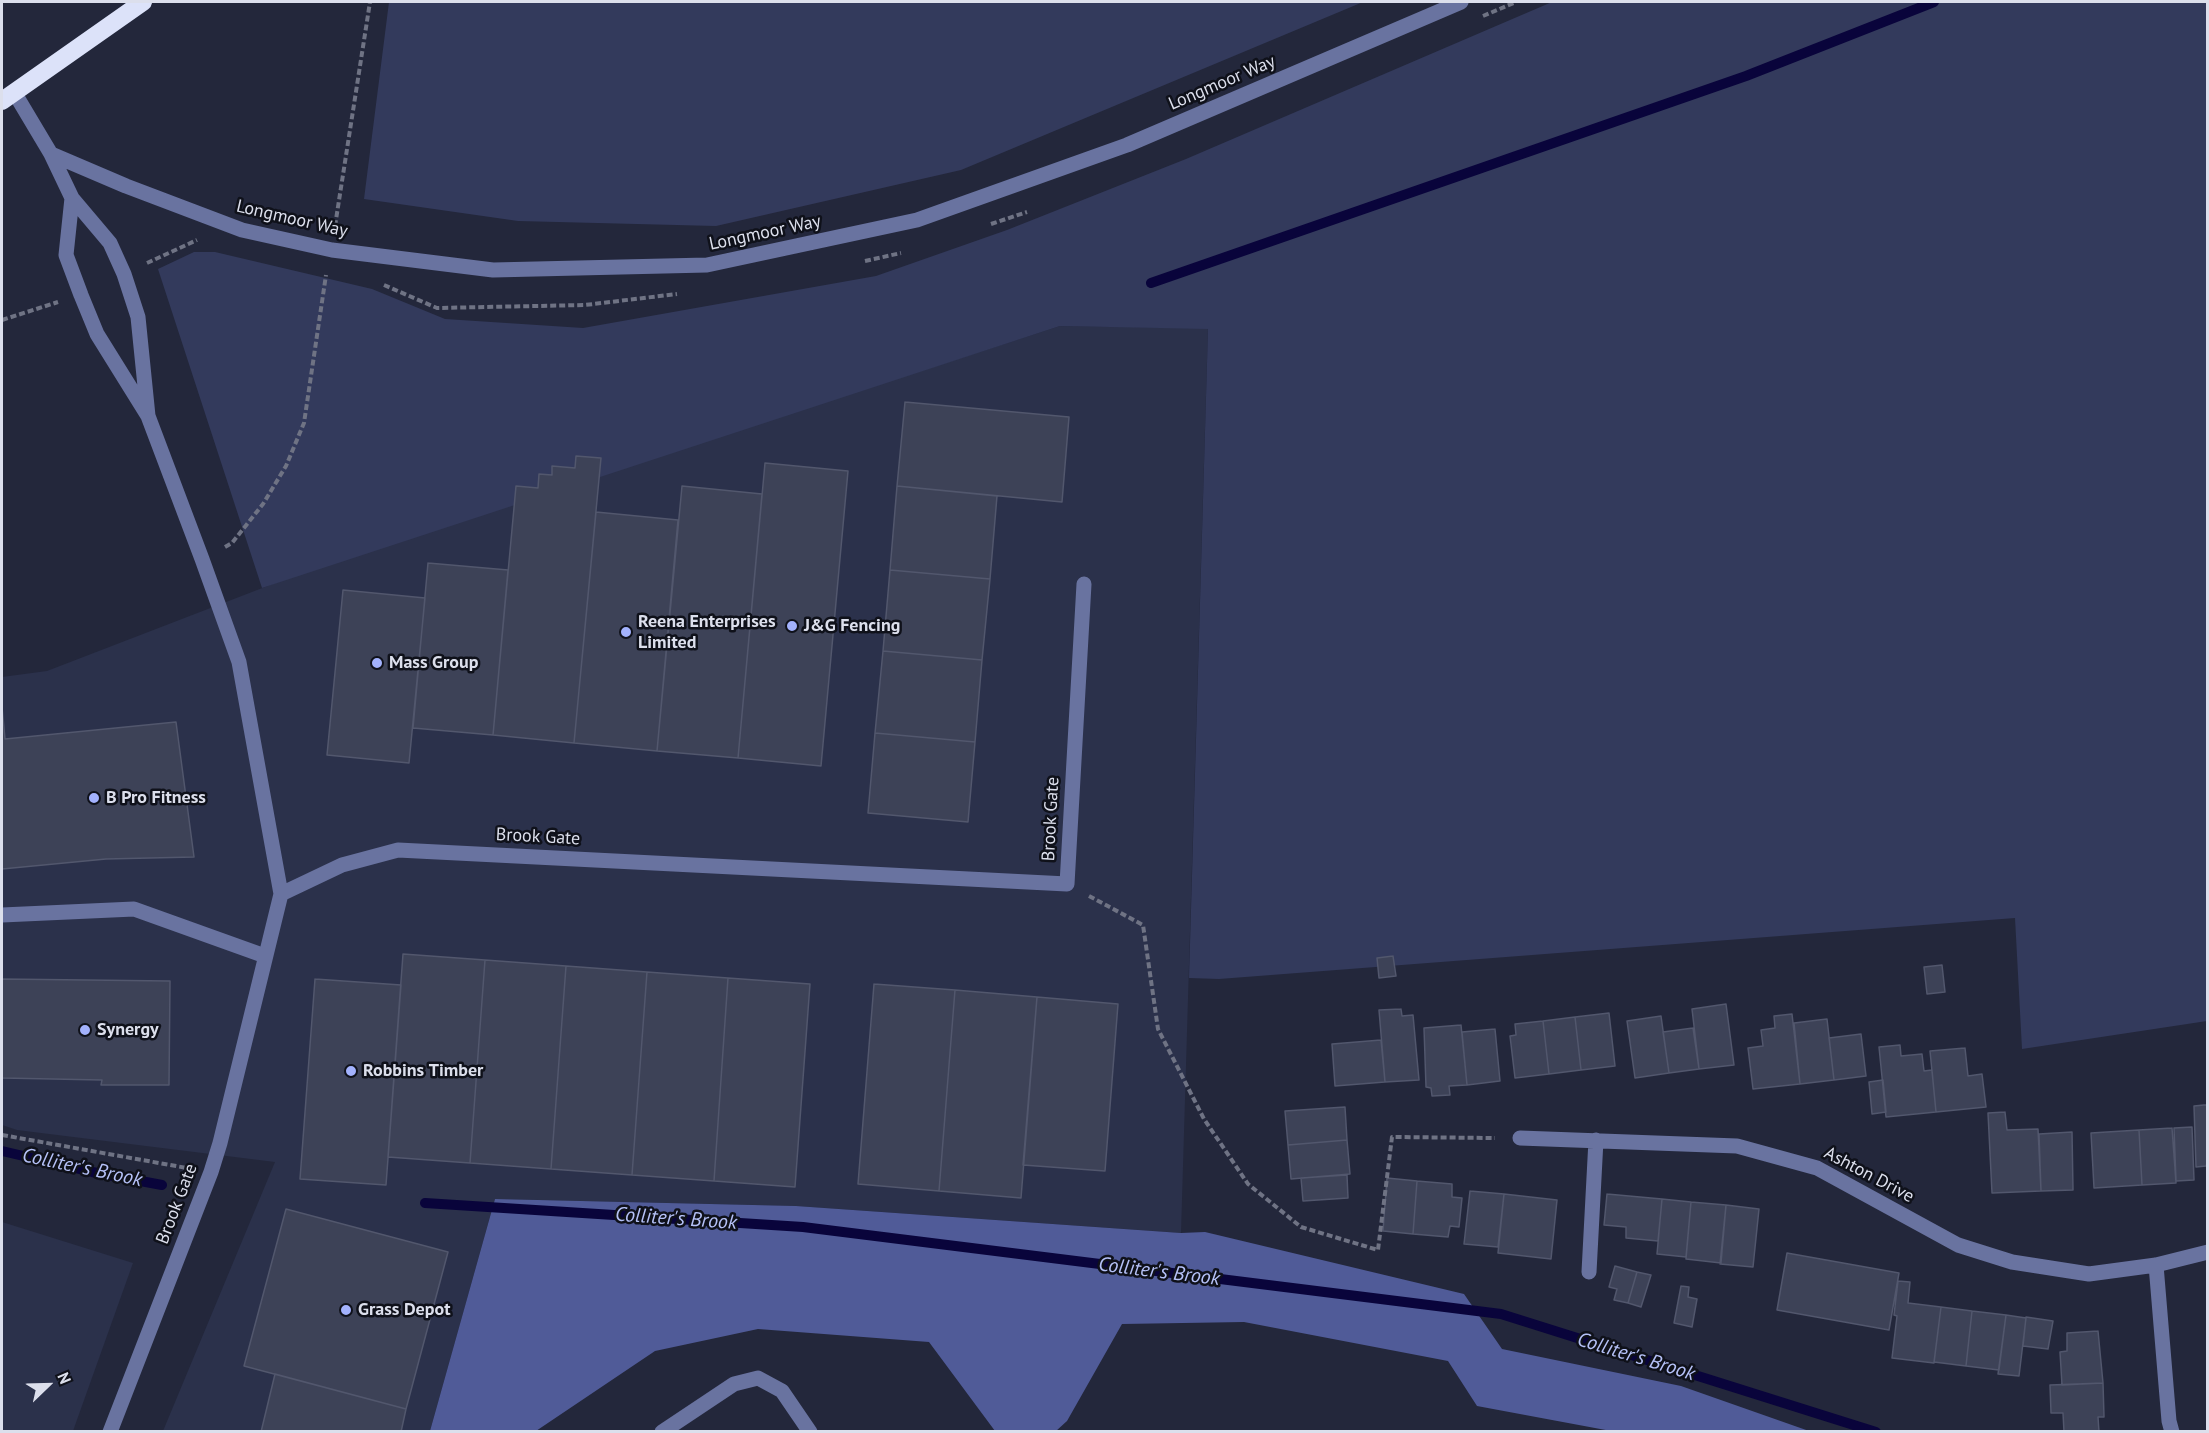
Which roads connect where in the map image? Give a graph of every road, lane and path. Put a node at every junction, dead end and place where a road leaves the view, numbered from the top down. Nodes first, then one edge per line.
1 (143, 2) edge
2 (369, 2) edge
3 (1461, 2) edge
4 (1516, 2) edge
5 (1473, 20) dead end
6 (8, 96) edge
7 (51, 154) junction
8 (72, 198) junction
9 (1034, 209) dead end
10 (980, 228) dead end
11 (201, 238) dead end
12 (332, 250) junction
13 (904, 252) dead end
14 (858, 262) dead end
15 (124, 274) junction
16 (336, 274) dead end
17 (375, 281) dead end
18 (684, 294) dead end
19 (81, 295) junction
20 (2, 320) edge
21 (148, 416) junction
22 (202, 558) junction
23 (1084, 584) dead end
24 (1067, 884) junction
25 (281, 894) junction
26 (2, 915) edge
27 (265, 956) junction
28 (2, 1135) edge
29 (1520, 1138) joint
30 (1596, 1140) junction
31 (211, 1172) junction
32 (2208, 1252) edge
33 (2156, 1265) junction
34 (1589, 1272) dead end
35 (110, 1431) edge
36 (662, 1431) edge
37 (810, 1431) edge
38 (2172, 1431) edge

1 - 6 highway
2 - 12 path
3 - 12 street, Longmoor Way
4 - 5 path
6 - 7 street
7 - 8 street
7 - 12 street, Longmoor Way
8 - 15 street
8 - 19 street
9 - 10 path
11 - 15 path
13 - 14 path
15 - 21 street
16 - 22 path
17 - 18 path
19 - 20 path
19 - 21 street
21 - 22 street
22 - 25 street
23 - 24 street, Brook Gate
24 - 25 street, Brook Gate
24 - 29 path
25 - 27 street, Brook Gate
26 - 27 street
27 - 31 street, Brook Gate
28 - 31 path
29 - 30 street, Ashton Drive
30 - 33 street, Ashton Drive
30 - 34 street
31 - 35 street, Brook Gate
32 - 33 street, Ashton Drive
33 - 38 street
36 - 37 street

